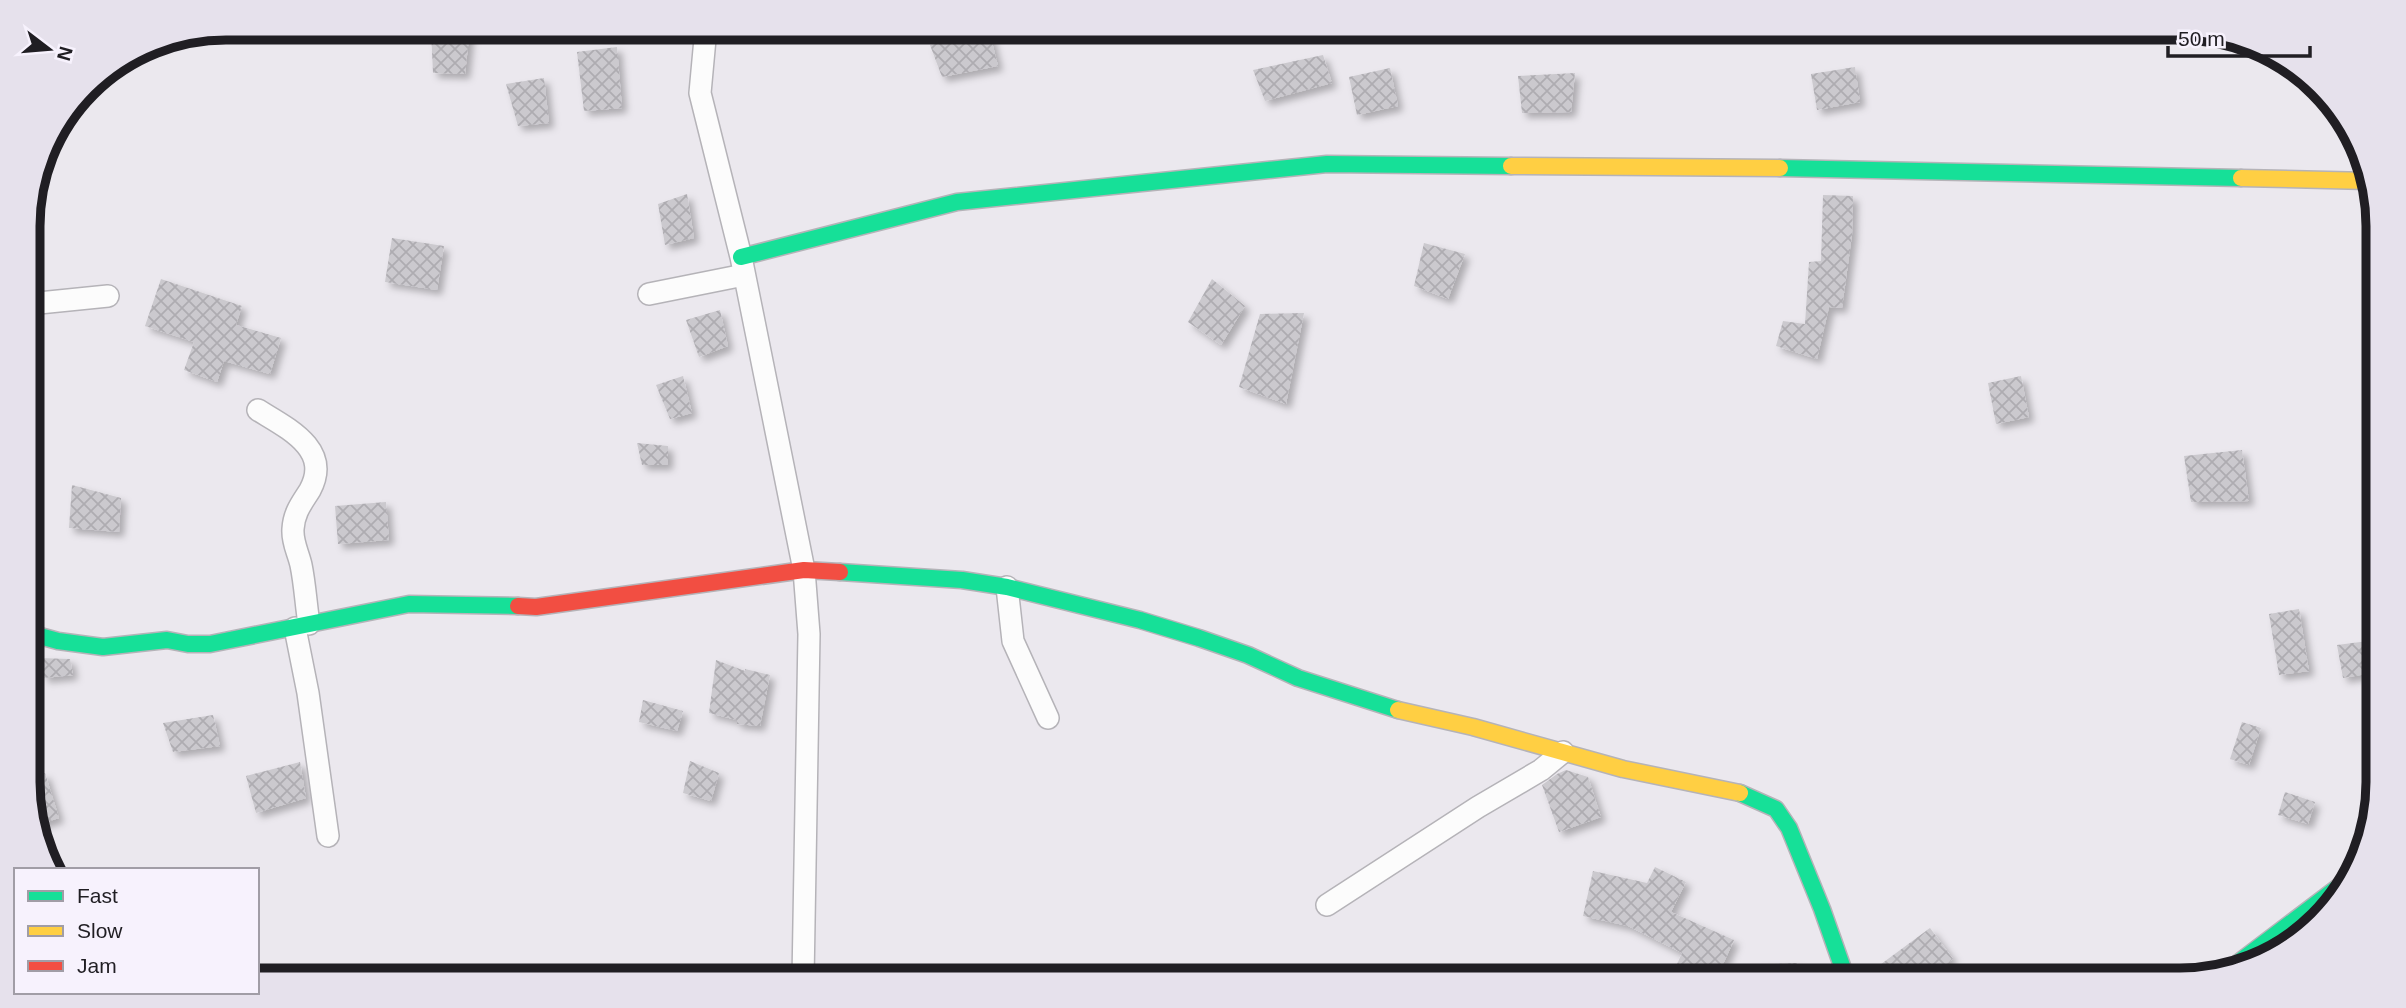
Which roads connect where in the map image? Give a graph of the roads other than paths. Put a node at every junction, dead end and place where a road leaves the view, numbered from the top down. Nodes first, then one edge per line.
1 (705, 41) edge
2 (2360, 181) edge
3 (743, 266) junction
4 (649, 294) dead end
5 (108, 296) dead end
6 (41, 303) edge
7 (258, 410) dead end
8 (804, 570) junction
9 (1007, 587) junction
10 (302, 626) junction
11 (40, 636) edge
12 (1048, 718) dead end
13 (1563, 752) junction
14 (328, 836) dead end
15 (2325, 897) edge
16 (1327, 905) dead end
17 (2249, 955) edge
18 (1842, 967) edge
19 (803, 968) edge

1 - 3 street
2 - 3 street
3 - 4 street
3 - 8 street
5 - 6 street
7 - 10 street
8 - 9 street
8 - 10 street
8 - 19 street
9 - 12 street
9 - 13 street
10 - 11 street
10 - 14 street
13 - 16 street
13 - 18 street
15 - 17 street

